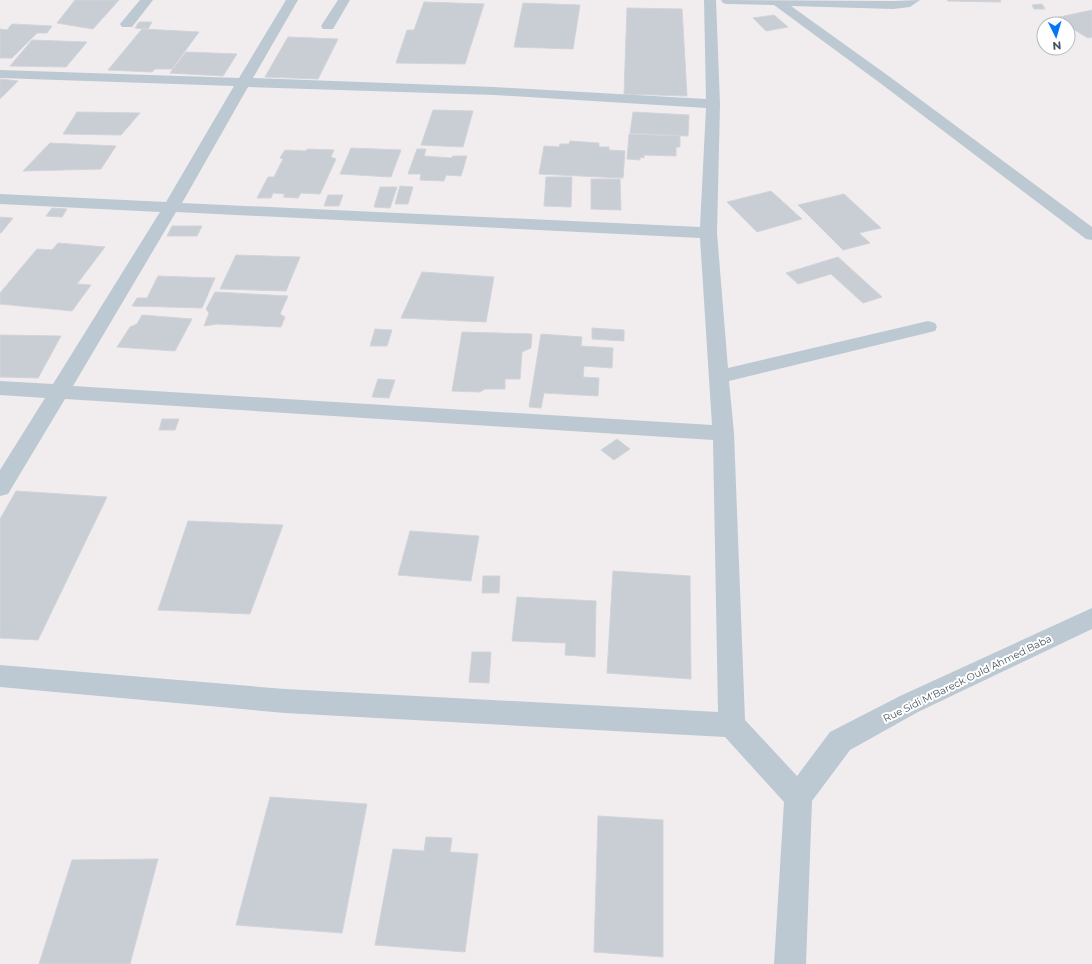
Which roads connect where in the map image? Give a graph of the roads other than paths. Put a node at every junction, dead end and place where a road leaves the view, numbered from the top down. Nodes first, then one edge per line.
1 (147, 0) edge
2 (292, 0) edge
3 (344, 0) edge
4 (710, 0) edge
5 (727, 0) edge
6 (746, 0) edge
7 (914, 0) edge
8 (776, 2) junction
9 (127, 24) dead end
10 (328, 26) dead end
11 (0, 74) edge
12 (243, 83) junction
13 (713, 104) junction
14 (0, 199) edge
15 (171, 207) junction
16 (708, 233) junction
17 (1092, 235) edge
18 (928, 327) dead end
19 (719, 377) junction
20 (0, 388) edge
21 (58, 391) junction
22 (723, 433) junction
23 (0, 488) edge
24 (1092, 618) edge
25 (0, 676) edge
26 (732, 725) junction
27 (798, 797) junction
28 (790, 964) edge

1 - 9 street
2 - 12 street
3 - 10 street
4 - 13 street
5 - 6 street
6 - 8 street
7 - 8 street
8 - 17 street
11 - 12 street
12 - 13 street
12 - 15 street
13 - 16 street
14 - 15 street
15 - 16 street
15 - 21 street
16 - 19 street
18 - 19 street
19 - 22 street
20 - 21 street
21 - 22 street
21 - 23 street
22 - 26 street
24 - 27 street, Rue Sidi M'Bareck Ould Ahmed Baba
25 - 26 street
26 - 27 street
27 - 28 street

